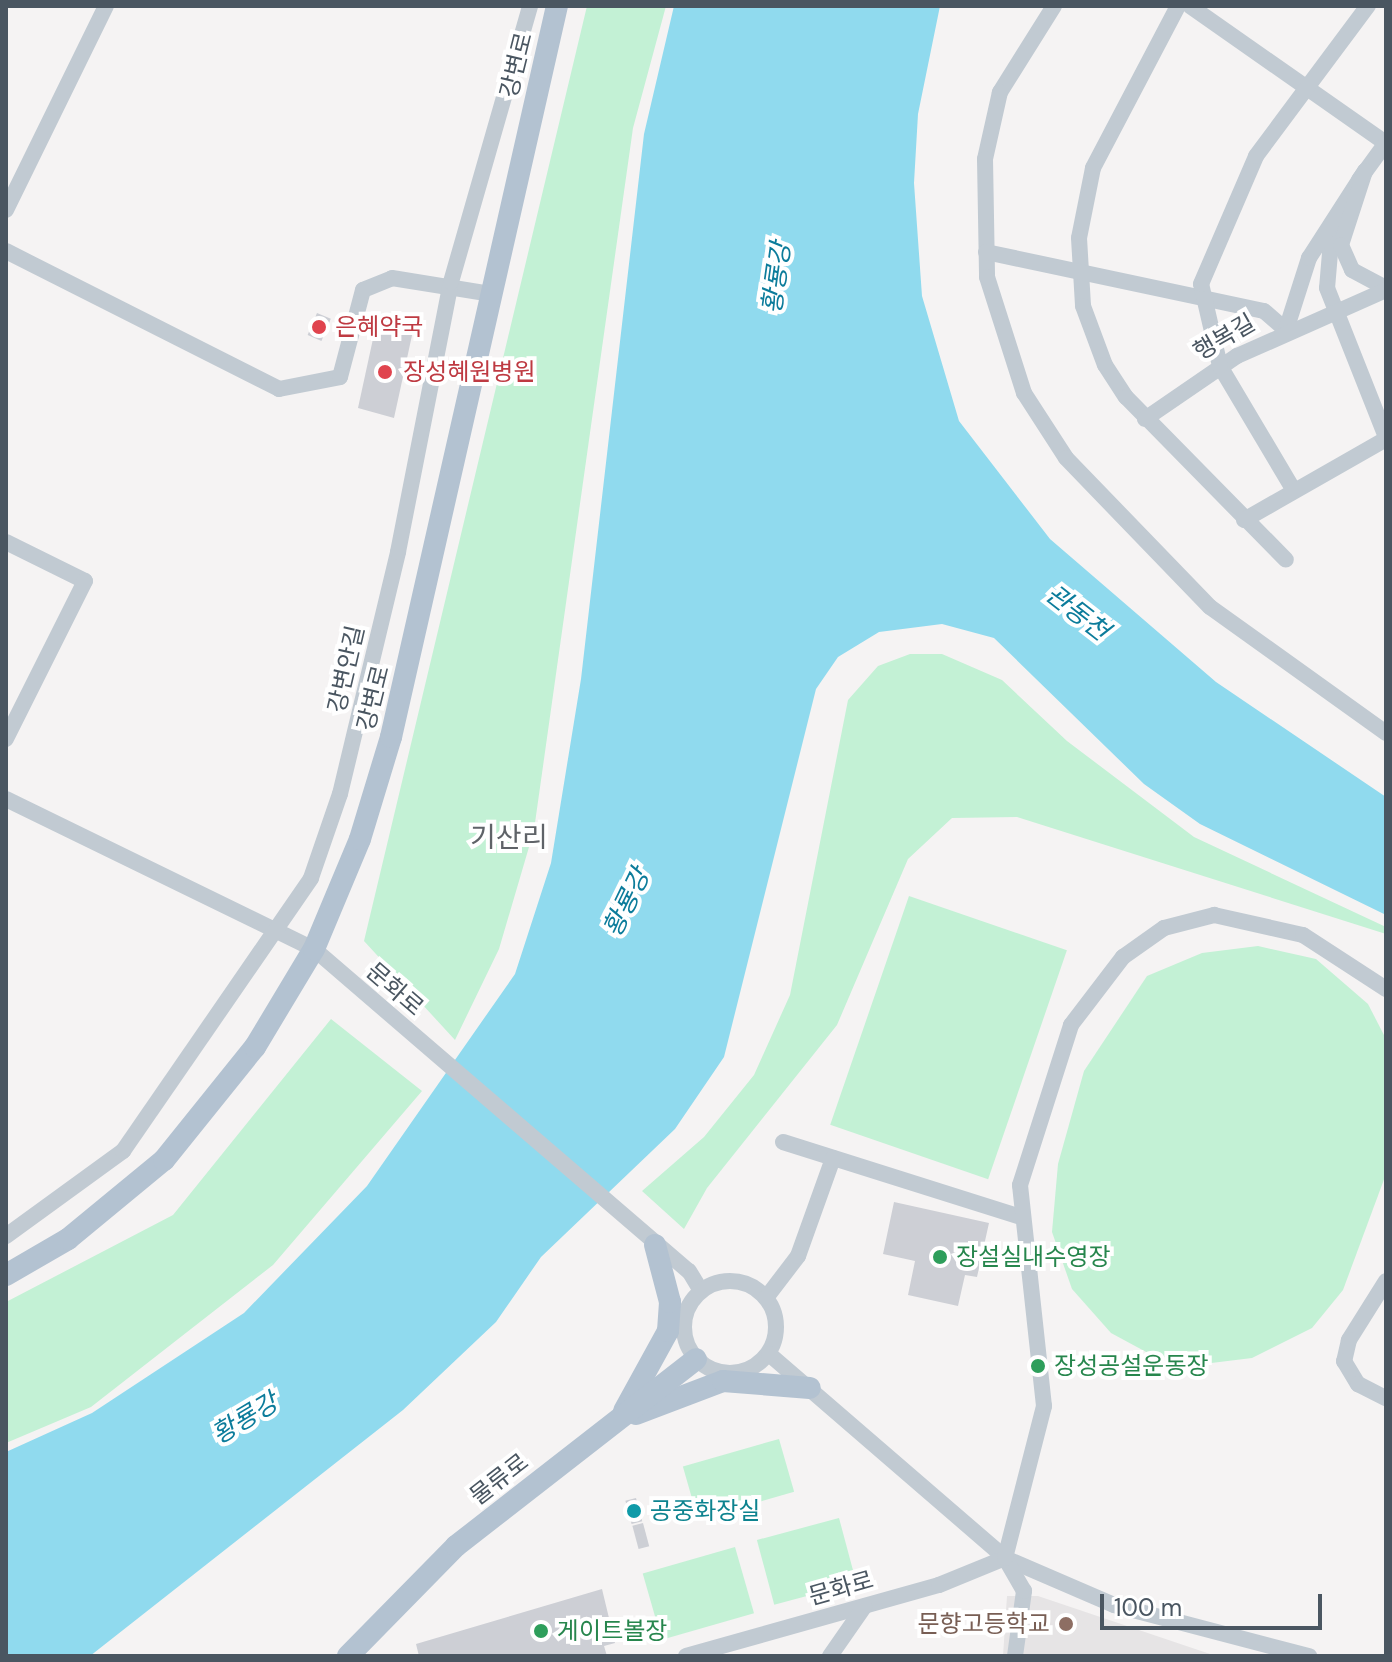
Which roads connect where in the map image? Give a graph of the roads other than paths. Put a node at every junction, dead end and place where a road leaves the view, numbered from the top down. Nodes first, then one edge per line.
1 (106, 6) edge
2 (530, 6) edge
3 (557, 6) edge
4 (1054, 6) edge
5 (1178, 6) edge
6 (1190, 6) edge
7 (1368, 6) edge
8 (1303, 85) junction
9 (1386, 143) edge
10 (1365, 171) junction
11 (6, 210) edge
12 (6, 251) edge
13 (986, 252) junction
14 (1079, 271) junction
15 (451, 282) junction
16 (1386, 289) edge
17 (486, 293) junction
18 (1201, 297) junction
19 (1335, 308) junction
20 (1286, 330) junction
21 (1220, 366) junction
22 (1145, 419) junction
23 (1386, 438) edge
24 (1293, 489) junction
25 (1244, 520) junction
26 (6, 542) edge
27 (1286, 560) dead end
28 (1386, 733) edge
29 (6, 739) edge
30 (6, 799) edge
31 (283, 929) junction
32 (314, 949) junction
33 (1386, 989) edge
34 (783, 1142) dead end
35 (833, 1158) junction
36 (1021, 1217) junction
37 (6, 1236) edge
38 (655, 1245) junction
39 (6, 1275) edge
40 (1386, 1281) edge
41 (701, 1291) junction
42 (766, 1298) junction
43 (769, 1354) junction
44 (696, 1359) junction
45 (810, 1388) junction
46 (1386, 1398) edge
47 (620, 1419) junction
48 (1005, 1558) junction
49 (864, 1607) junction
50 (348, 1656) edge
51 (686, 1656) edge
52 (830, 1656) edge
53 (1015, 1656) edge
54 (1309, 1656) edge

1 - 11 street
2 - 15 street, 강변안길
3 - 17 main road, 강변로
4 - 13 street
5 - 14 street
6 - 8 street
7 - 8 street
8 - 9 street
8 - 18 street
9 - 10 street
10 - 16 street
10 - 19 street
10 - 20 street
12 - 15 street
13 - 14 street
13 - 28 street
14 - 18 street
14 - 22 street
15 - 17 street
15 - 31 street, 강변안길
16 - 19 street, 행복길
17 - 32 main road, 강변로
18 - 20 street
18 - 21 street
19 - 20 street, 행복길
19 - 23 street
20 - 21 street, 행복길
21 - 22 street, 행복길
21 - 24 street
22 - 25 street
23 - 24 street
24 - 25 street
25 - 27 street
26 - 29 street
30 - 31 street, 문화로
31 - 32 street, 문화로
31 - 37 street, 강변안길
32 - 38 street, 문화로
32 - 39 main road, 강변로
33 - 36 street
34 - 35 street
35 - 36 street
35 - 42 street
36 - 48 street
38 - 41 street, 문화로
38 - 47 main road
40 - 46 street
41 - 42 street
41 - 44 street
42 - 43 street
43 - 44 street
43 - 45 street
44 - 47 main road, 물류로
45 - 47 main road
45 - 48 street
47 - 50 main road, 물류로
48 - 49 street, 문화로
48 - 53 street
48 - 54 street
49 - 51 street, 문화로
49 - 52 street

